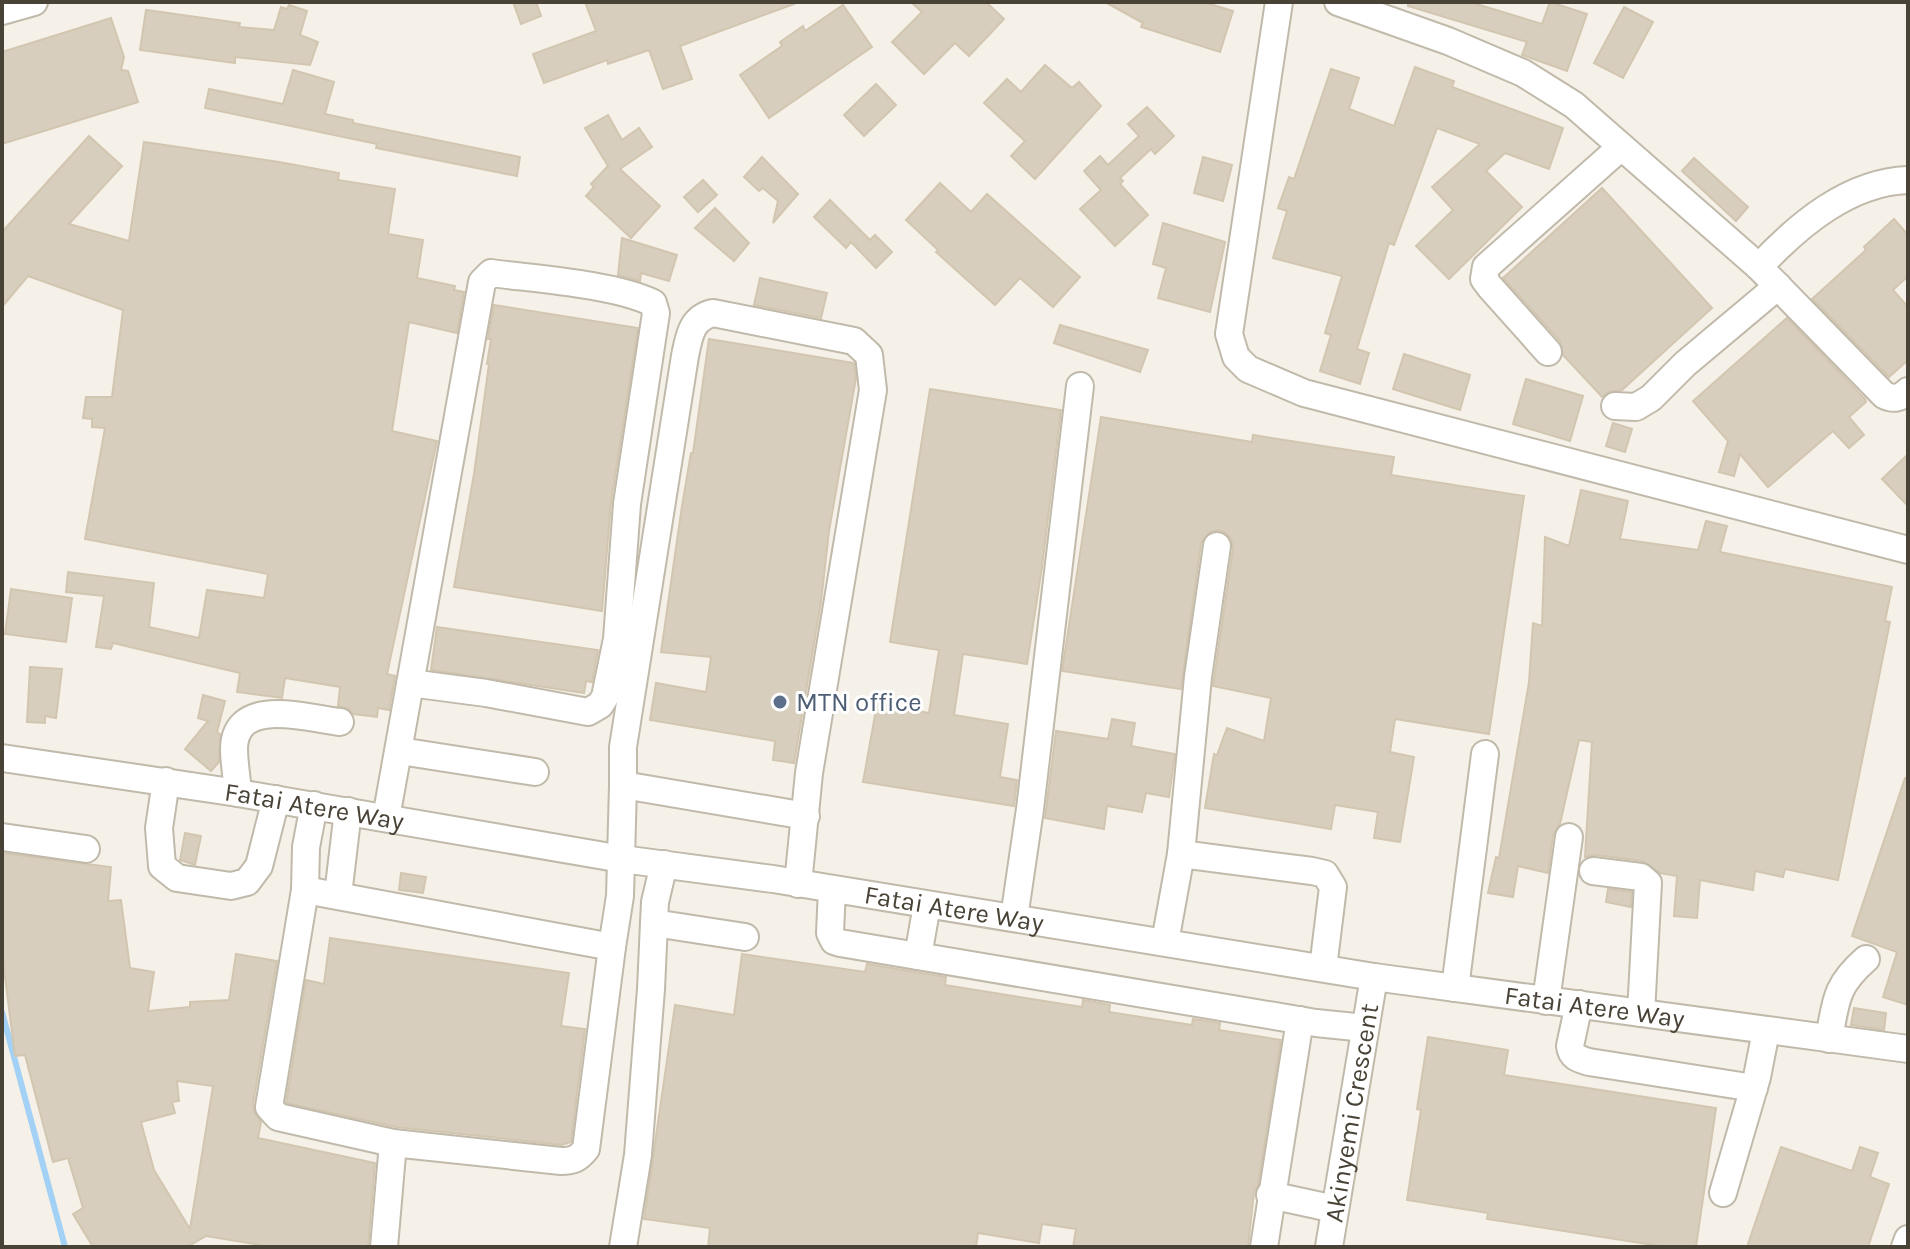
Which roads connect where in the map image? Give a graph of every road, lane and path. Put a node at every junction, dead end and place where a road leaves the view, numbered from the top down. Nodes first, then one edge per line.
1 (34, 2) edge
2 (1279, 2) edge
3 (1338, 2) edge
4 (2, 11) edge
5 (1621, 147) junction
6 (1908, 180) edge
7 (1759, 267) junction
8 (1778, 286) junction
9 (1548, 352) dead end
10 (1080, 386) dead end
11 (1908, 391) edge
12 (1615, 406) dead end
13 (1217, 546) dead end
14 (1908, 550) edge
15 (410, 683) junction
16 (340, 722) dead end
17 (400, 751) junction
18 (1485, 754) dead end
19 (2, 758) edge
20 (535, 772) dead end
21 (166, 781) junction
22 (623, 785) junction
23 (238, 793) junction
24 (276, 799) junction
25 (314, 805) junction
26 (348, 811) junction
27 (806, 816) junction
28 (386, 818) junction
29 (2, 837) edge
30 (1569, 837) dead end
31 (86, 849) dead end
32 (1181, 854) junction
33 (622, 859) junction
34 (664, 864) junction
35 (1593, 871) dead end
36 (798, 884) junction
37 (832, 889) junction
38 (305, 890) junction
39 (338, 895) junction
40 (927, 905) junction
41 (1014, 918) junction
42 (654, 923) junction
43 (745, 937) dead end
44 (1165, 942) junction
45 (612, 947) junction
46 (918, 956) junction
47 (1866, 959) dead end
48 (1323, 968) junction
49 (1374, 977) junction
50 (1455, 988) junction
51 (1546, 1001) junction
52 (1579, 1004) junction
53 (1641, 1013) junction
54 (1300, 1020) junction
55 (1365, 1028) junction
56 (1766, 1031) junction
57 (1829, 1039) junction
58 (1908, 1049) edge
59 (1754, 1088) junction
60 (393, 1143) junction
61 (1723, 1193) dead end
62 (1270, 1195) junction
63 (1335, 1209) junction
64 (1908, 1239) edge
65 (384, 1247) edge
66 (623, 1247) edge
67 (1264, 1247) edge
68 (1329, 1247) edge
69 (1905, 1247) edge

1 - 4 street
2 - 14 street
3 - 5 street
5 - 7 street
5 - 9 street
6 - 7 street
7 - 8 street
8 - 11 street
8 - 12 street
10 - 41 street
13 - 32 street
15 - 15 street
15 - 17 street
16 - 23 street
17 - 20 street
17 - 28 street
18 - 50 street
19 - 21 street, Fatai Atere Way
21 - 23 street, Fatai Atere Way
21 - 24 street
22 - 27 street
22 - 27 street
22 - 33 street
23 - 24 street, Fatai Atere Way
24 - 25 street, Fatai Atere Way
25 - 26 street, Fatai Atere Way
25 - 38 street
26 - 28 street, Fatai Atere Way
26 - 39 street
27 - 36 street
28 - 33 street, Fatai Atere Way
29 - 31 street
30 - 51 street
32 - 44 street
32 - 48 street
33 - 34 street, Fatai Atere Way
33 - 45 street
34 - 36 street, Fatai Atere Way
34 - 42 street
35 - 53 street
36 - 37 street, Fatai Atere Way
37 - 40 street, Fatai Atere Way
37 - 46 street
38 - 39 street
38 - 60 street
39 - 45 street
40 - 41 street, Fatai Atere Way
40 - 46 street
41 - 44 street, Fatai Atere Way
42 - 43 street
42 - 66 street
44 - 48 street, Fatai Atere Way
45 - 60 street
46 - 54 street
47 - 57 street
48 - 49 street, Fatai Atere Way
49 - 50 street, Fatai Atere Way
49 - 55 street, Akinyemi Crescent
50 - 51 street, Fatai Atere Way
51 - 52 street, Fatai Atere Way
52 - 53 street, Fatai Atere Way
52 - 59 street
53 - 56 street, Fatai Atere Way
54 - 55 street
54 - 62 street
55 - 63 street, Akinyemi Crescent
56 - 57 street, Fatai Atere Way
56 - 59 street
57 - 58 street, Fatai Atere Way
59 - 61 street
60 - 65 street
62 - 63 street
62 - 67 street
63 - 68 street, Akinyemi Crescent
64 - 69 street

